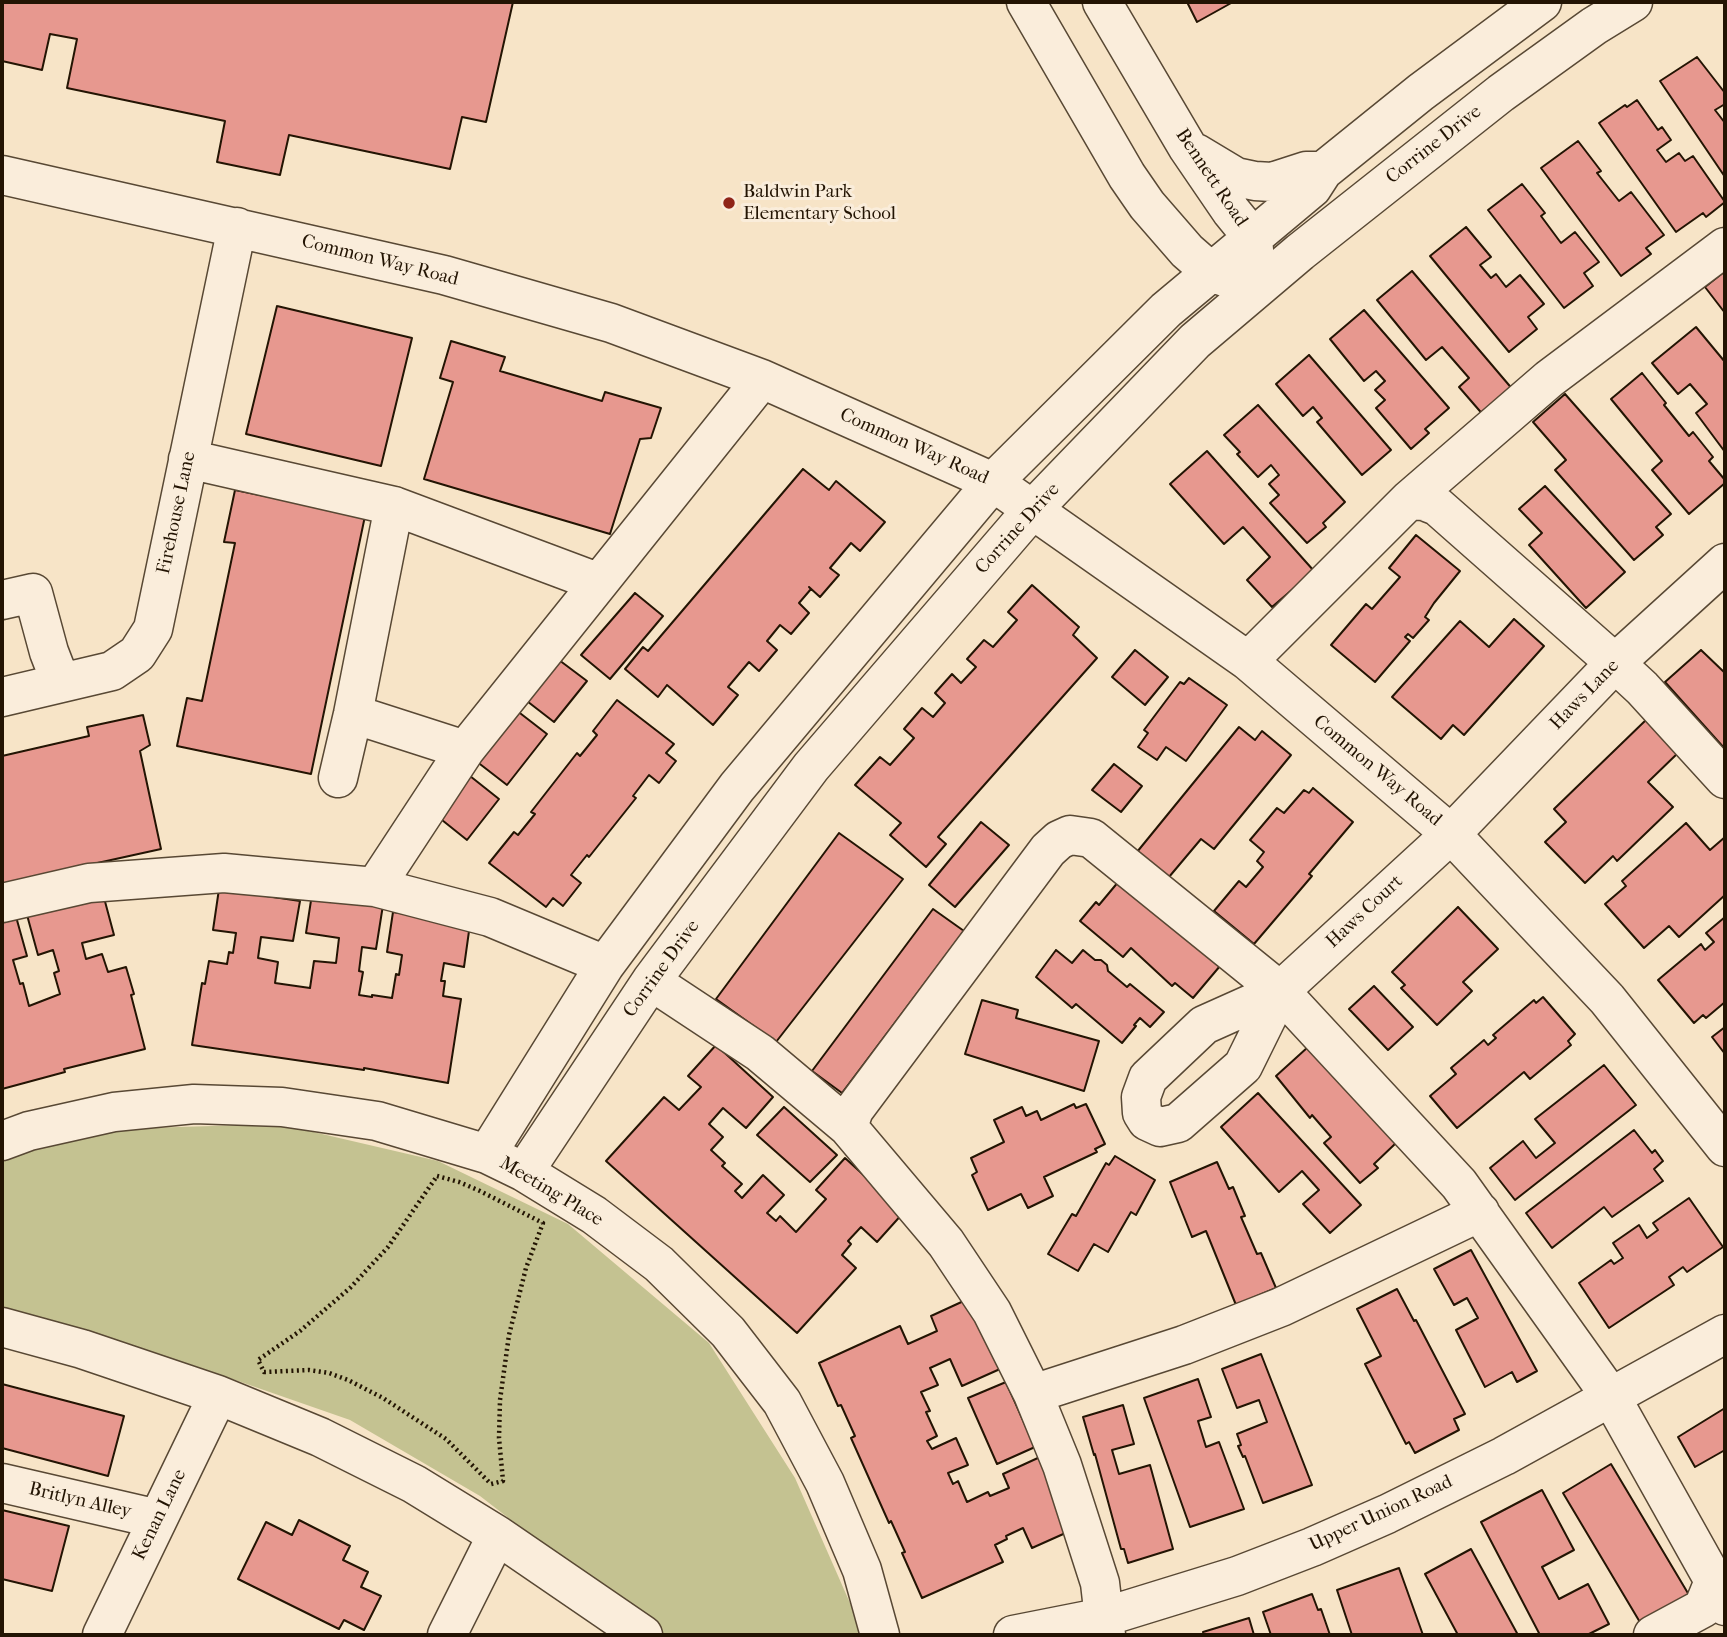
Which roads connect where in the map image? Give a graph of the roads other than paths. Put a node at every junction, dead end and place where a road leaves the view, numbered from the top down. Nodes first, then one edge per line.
1 (1026, 2) edge
2 (1102, 2) edge
3 (1542, 2) edge
4 (1633, 2) edge
5 (1188, 148) junction
6 (1323, 171) junction
7 (2, 175) edge
8 (237, 227) junction
9 (1252, 238) junction
10 (1725, 247) edge
11 (1211, 272) junction
12 (1258, 289) junction
13 (762, 379) junction
14 (188, 459) junction
15 (993, 482) junction
16 (1409, 500) junction
17 (394, 506) junction
18 (1032, 510) junction
19 (1725, 563) edge
20 (597, 582) junction
21 (2, 600) edge
22 (1248, 661) junction
23 (1615, 663) junction
24 (61, 683) junction
25 (2, 698) edge
26 (353, 715) junction
27 (465, 750) junction
28 (338, 778) dead end
29 (1725, 779) edge
30 (1451, 834) junction
31 (375, 887) junction
32 (2, 902) edge
33 (605, 965) junction
34 (651, 981) junction
35 (1280, 991) junction
36 (849, 1127) junction
37 (2, 1141) edge
38 (1725, 1147) edge
39 (487, 1154) junction
40 (524, 1172) junction
41 (1480, 1212) junction
42 (2, 1327) edge
43 (1725, 1334) edge
44 (1033, 1394) junction
45 (218, 1395) junction
46 (1611, 1397) junction
47 (2, 1483) edge
48 (158, 1519) junction
49 (497, 1535) junction
50 (1720, 1594) edge
51 (1105, 1626) edge
52 (102, 1635) edge
53 (447, 1635) edge
54 (643, 1635) edge
55 (880, 1635) edge
56 (1013, 1635) edge
57 (1653, 1635) edge

1 - 11 street
2 - 5 street, Bennett Road
3 - 6 street
4 - 12 street, Corrine Drive
5 - 6 street
5 - 9 street, Bennett Road
6 - 9 street
7 - 8 street, Common Way Road
8 - 13 street, Common Way Road
8 - 14 street, Firehouse Lane
9 - 11 street
9 - 12 street, Bennett Road
10 - 16 street
11 - 12 street
11 - 15 street
12 - 18 street, Corrine Drive
13 - 15 street, Common Way Road
13 - 20 street
14 - 17 street
14 - 24 street, Firehouse Lane
15 - 18 street, Common Way Road
15 - 33 street
16 - 22 street
16 - 23 street
17 - 20 street
17 - 26 street
18 - 22 street, Common Way Road
18 - 34 street, Corrine Drive
19 - 23 street, Haws Lane
20 - 27 street
21 - 24 street
22 - 30 street, Common Way Road
23 - 29 street
23 - 30 street, Haws Lane
24 - 25 street, Firehouse Lane
26 - 27 street
26 - 28 street
27 - 31 street
30 - 35 street, Haws Court
30 - 38 street, Common Way Road
31 - 32 street
31 - 33 street
33 - 39 street
34 - 36 street
34 - 40 street, Corrine Drive
35 - 36 street
35 - 41 street
36 - 44 street
37 - 39 street, Meeting Place
39 - 40 street, Meeting Place
40 - 55 street, Meeting Place
41 - 44 street
41 - 46 street
42 - 45 street
43 - 46 street, Upper Union Road
44 - 51 street
45 - 48 street, Kenan Lane
45 - 49 street
46 - 50 street
46 - 51 street, Upper Union Road
47 - 48 street, Britlyn Alley
48 - 52 street, Kenan Lane
49 - 53 street
49 - 54 street
50 - 57 street
51 - 56 street, Upper Union Road

